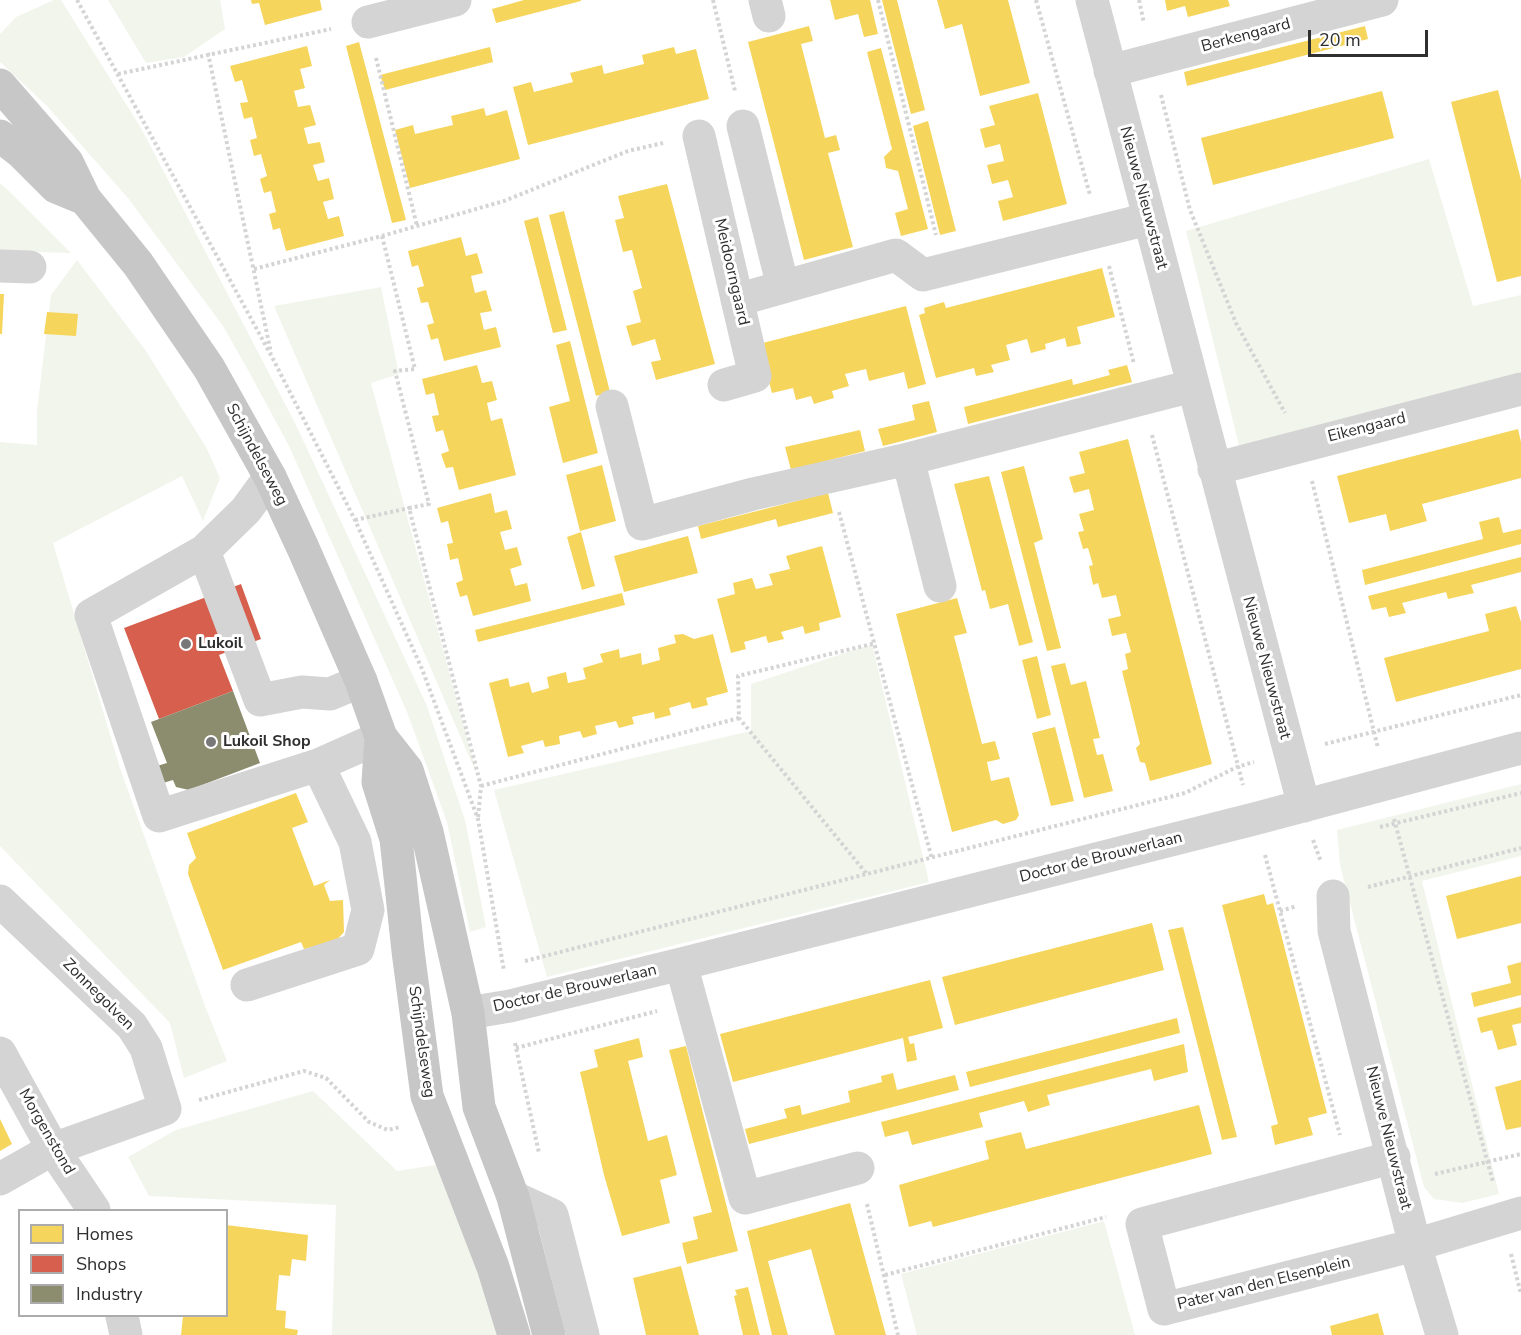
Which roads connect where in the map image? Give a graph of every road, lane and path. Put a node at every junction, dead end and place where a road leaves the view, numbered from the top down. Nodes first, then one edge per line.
1 (713, 0) edge
2 (878, 0) edge
3 (1036, 0) edge
4 (1092, 0) edge
5 (1139, 0) edge
6 (444, 1) edge
7 (1374, 1) edge
8 (368, 22) junction
9 (208, 53) junction
10 (1153, 60) junction
11 (1110, 71) junction
12 (118, 74) dead end
13 (0, 85) edge
14 (743, 126) joint
15 (0, 136) edge
16 (699, 136) joint
17 (85, 199) junction
18 (1148, 219) junction
19 (417, 226) junction
20 (1100, 231) junction
21 (382, 236) junction
22 (254, 268) junction
23 (945, 269) junction
24 (783, 287) junction
25 (737, 300) junction
26 (272, 357) dead end
27 (724, 385) dead end
28 (1192, 386) junction
29 (1521, 389) edge
30 (1143, 398) junction
31 (612, 406) dead end
32 (1302, 444) junction
33 (908, 459) junction
34 (1214, 469) junction
35 (830, 476) junction
36 (270, 477) junction
37 (409, 508) junction
38 (355, 520) dead end
39 (204, 551) junction
40 (940, 586) dead end
41 (876, 642) junction
42 (361, 681) junction
43 (1521, 695) edge
44 (739, 718) junction
45 (1374, 733) junction
46 (381, 737) junction
47 (1521, 748) edge
48 (1288, 752) junction
49 (318, 765) junction
50 (1237, 767) junction
51 (1386, 784) junction
52 (482, 786) junction
53 (1304, 806) junction
54 (478, 819) dead end
55 (1254, 819) junction
56 (1521, 848) edge
57 (932, 859) junction
58 (866, 873) junction
59 (1409, 875) junction
60 (1333, 896) junction
61 (0, 901) edge
62 (1280, 911) junction
63 (408, 951) junction
64 (681, 964) junction
65 (504, 966) dead end
66 (247, 985) dead end
67 (468, 1013) junction
68 (0, 1053) edge
69 (526, 1096) dead end
70 (479, 1107) junction
71 (165, 1109) junction
72 (434, 1118) junction
73 (53, 1149) junction
74 (1521, 1154) edge
75 (1489, 1162) junction
76 (1348, 1167) junction
77 (858, 1168) joint
78 (1396, 1169) junction
79 (0, 1179) edge
80 (513, 1197) junction
81 (93, 1209) edge
82 (1511, 1216) edge
83 (1142, 1224) junction
84 (1415, 1245) junction
85 (885, 1275) junction
86 (1521, 1294) edge
87 (122, 1317) edge
88 (126, 1335) edge
89 (514, 1335) edge
90 (549, 1335) edge
91 (584, 1335) edge
92 (898, 1335) edge
93 (1442, 1335) edge

1 - 14 path
2 - 23 path
3 - 20 path
4 - 11 street, Nieuwe Nieuwstraat
5 - 10 path
6 - 8 street
7 - 10 street, Berkengaard
8 - 9 path
8 - 19 path
9 - 12 path
9 - 22 path
10 - 11 street, Berkengaard
10 - 32 path
11 - 18 street, Nieuwe Nieuwstraat
13 - 17 main road, Schijndelseweg
14 - 24 street
15 - 17 main road
16 - 19 path
16 - 25 street, Meidoorngaard
17 - 36 main road, Schijndelseweg
18 - 20 street
18 - 28 street, Nieuwe Nieuwstraat
19 - 21 path
20 - 23 street
20 - 30 path
21 - 22 path
21 - 37 path
22 - 26 path
23 - 24 street
24 - 25 street
25 - 27 street, Meidoorngaard
28 - 30 street
28 - 34 street, Nieuwe Nieuwstraat
29 - 32 street, Eikengaard
30 - 33 street
30 - 50 path
31 - 35 street
32 - 34 street, Eikengaard
32 - 45 path
33 - 35 street
33 - 40 street
34 - 48 street, Nieuwe Nieuwstraat
35 - 41 path
36 - 39 street
36 - 42 main road, Schijndelseweg
37 - 38 path
37 - 52 path
39 - 42 street
39 - 49 street
41 - 44 path
41 - 57 path
42 - 46 main road, Schijndelseweg
43 - 45 path
44 - 52 path
44 - 58 path
45 - 48 path
45 - 51 path
46 - 49 street
46 - 63 main road, Schijndelseweg
46 - 67 main road, Schijndelseweg
47 - 51 street, Doctor de Brouwerlaan
48 - 50 path
48 - 53 street, Nieuwe Nieuwstraat
49 - 66 street
50 - 55 path
50 - 57 path
51 - 53 street, Doctor de Brouwerlaan
51 - 59 path
52 - 54 path
53 - 55 street, Doctor de Brouwerlaan
53 - 60 path
55 - 62 path
55 - 64 street, Doctor de Brouwerlaan
56 - 59 path
57 - 58 path
58 - 65 path
59 - 60 path
59 - 75 path
60 - 62 path
60 - 78 street, Nieuwe Nieuwstraat
61 - 71 street, Zonnegolven
62 - 76 path
63 - 67 main road
63 - 72 main road, Schijndelseweg
64 - 67 street, Doctor de Brouwerlaan
64 - 77 street
67 - 70 main road, Schijndelseweg
68 - 73 street, Morgenstond
69 - 70 path
70 - 80 main road, Schijndelseweg
71 - 72 path
71 - 73 street
72 - 89 main road, Schijndelseweg
73 - 79 street
73 - 81 street, Morgenstond
74 - 75 path
75 - 78 path
75 - 82 path
76 - 78 street
76 - 83 street
77 - 85 path
78 - 84 street, Nieuwe Nieuwstraat
80 - 90 main road, Schijndelseweg
80 - 91 street
82 - 84 street
82 - 86 path
83 - 84 street, Pater van den Elsenplein
83 - 85 path
84 - 93 street, Nieuwe Nieuwstraat
85 - 92 path
87 - 88 street

